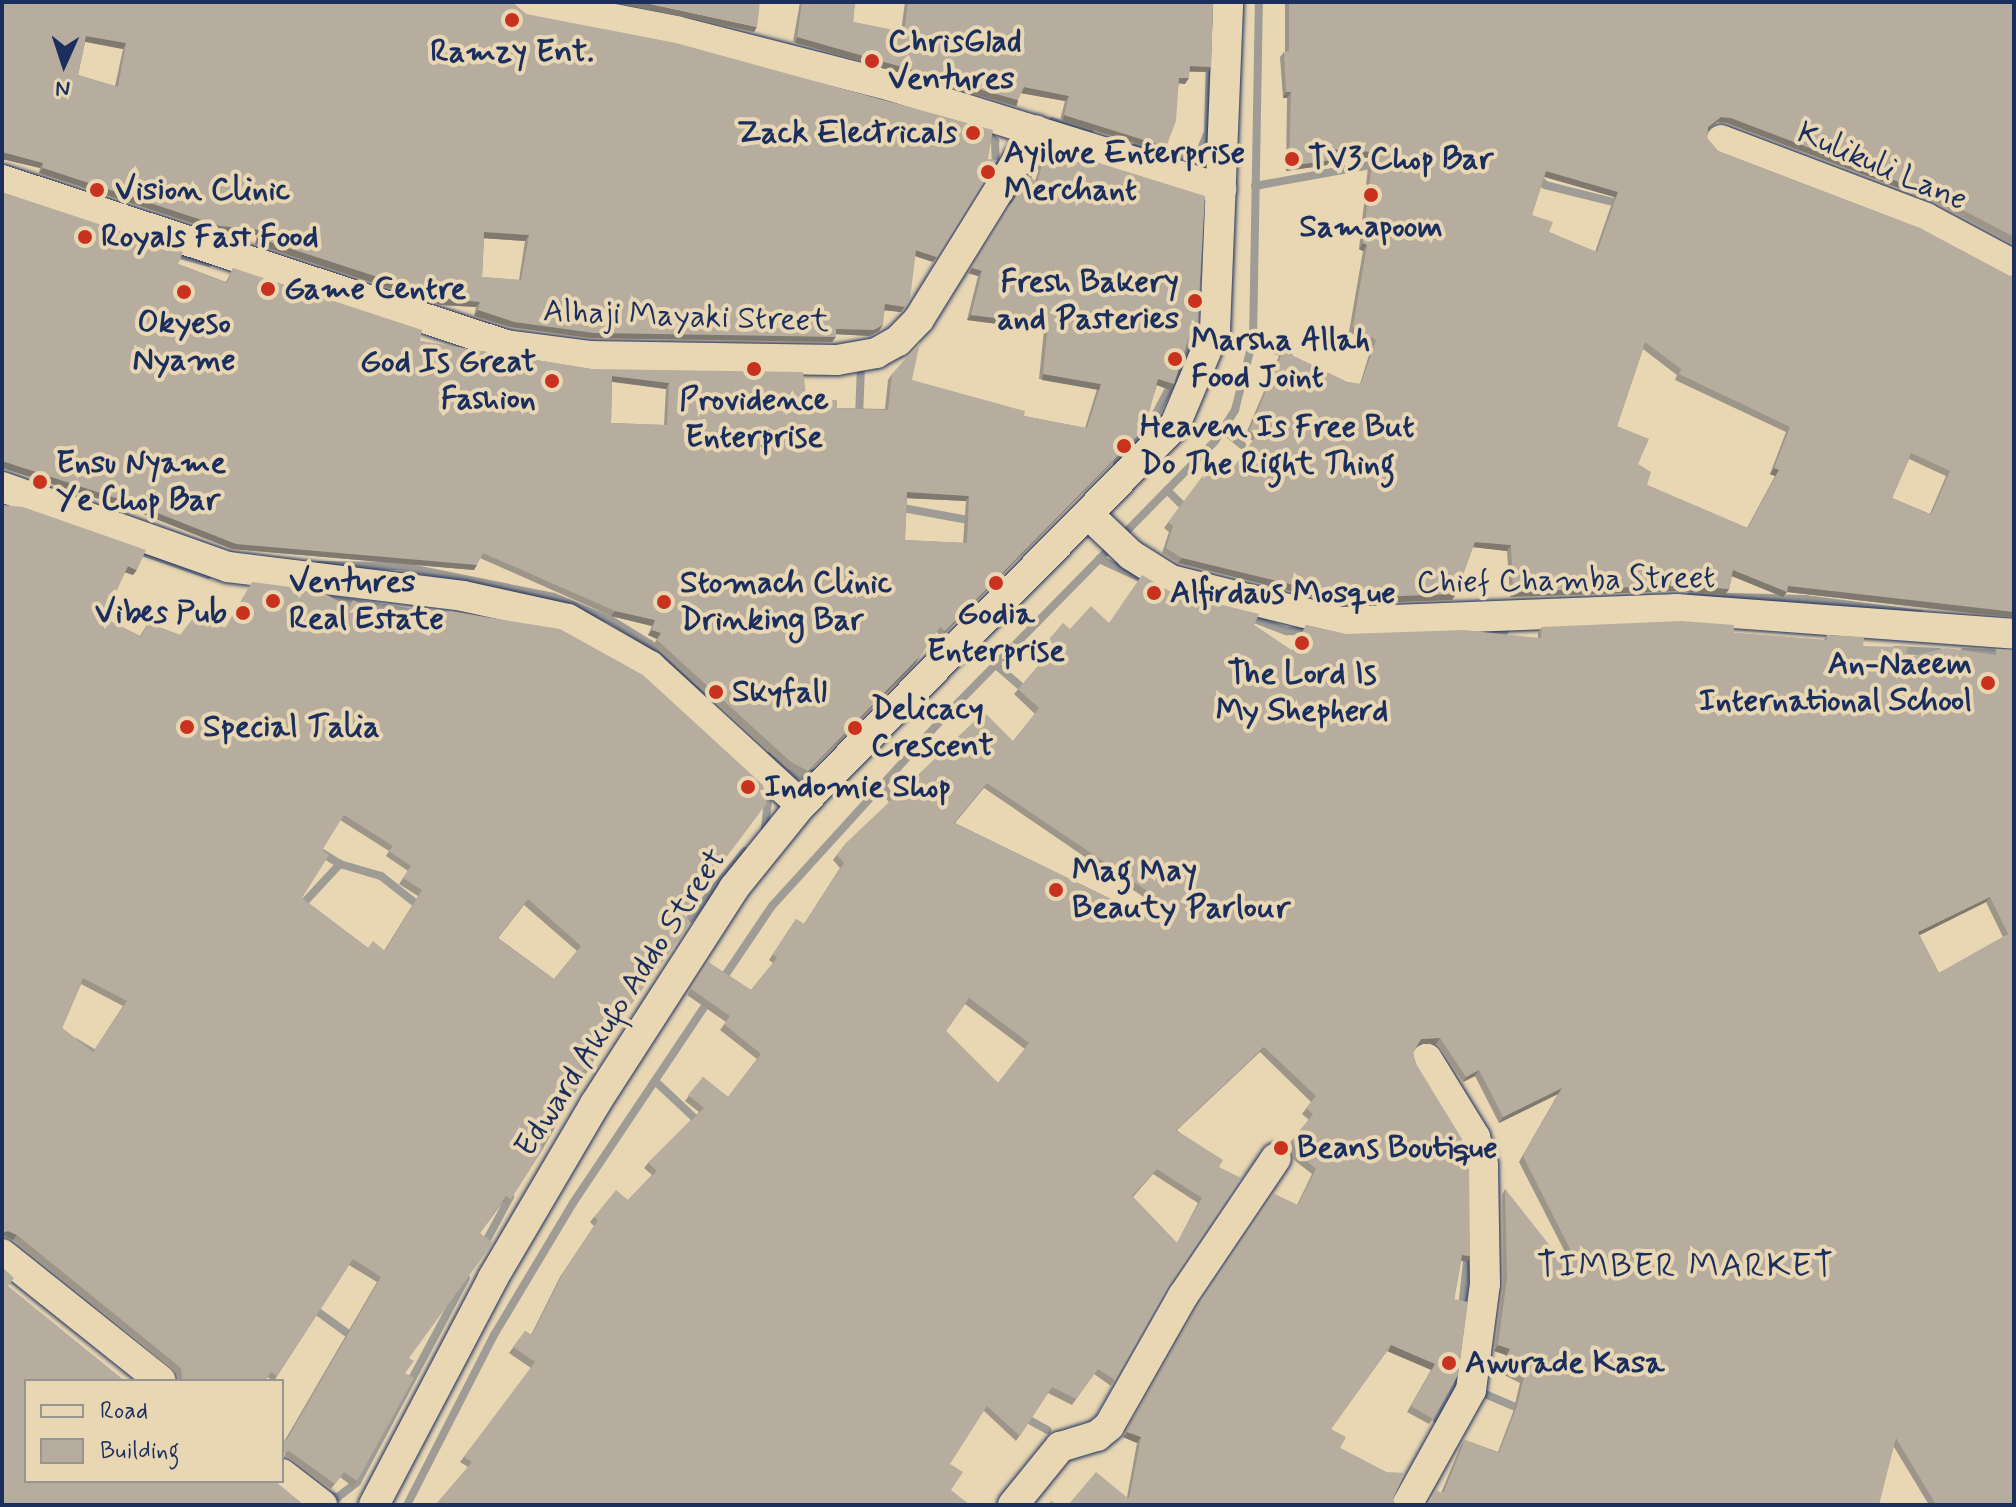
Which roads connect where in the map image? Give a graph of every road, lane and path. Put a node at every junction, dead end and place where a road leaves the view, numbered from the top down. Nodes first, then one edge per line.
1 (526, 2) edge
2 (1228, 2) edge
3 (1036, 130) junction
4 (1721, 140) dead end
5 (2, 180) edge
6 (1221, 189) junction
7 (2014, 265) edge
8 (2, 487) edge
9 (1098, 524) junction
10 (2014, 634) edge
11 (801, 805) junction
12 (1427, 1059) dead end
13 (1276, 1158) dead end
14 (2, 1254) edge
15 (158, 1379) edge
16 (284, 1476) edge
17 (322, 1505) edge
18 (374, 1505) edge
19 (1013, 1505) edge
20 (1407, 1505) edge

1 - 3 street
2 - 6 street, Edward Akufo Addo Street
3 - 5 street, Alhaji Mayaki Street
3 - 6 street
4 - 7 street, Kulikuli Lane
6 - 9 street, Edward Akufo Addo Street
8 - 11 street
9 - 10 street, Chief Chamba Street
9 - 11 street, Edward Akufo Addo Street
11 - 18 street, Edward Akufo Addo Street
12 - 20 street
13 - 19 street
14 - 15 street
16 - 17 street

